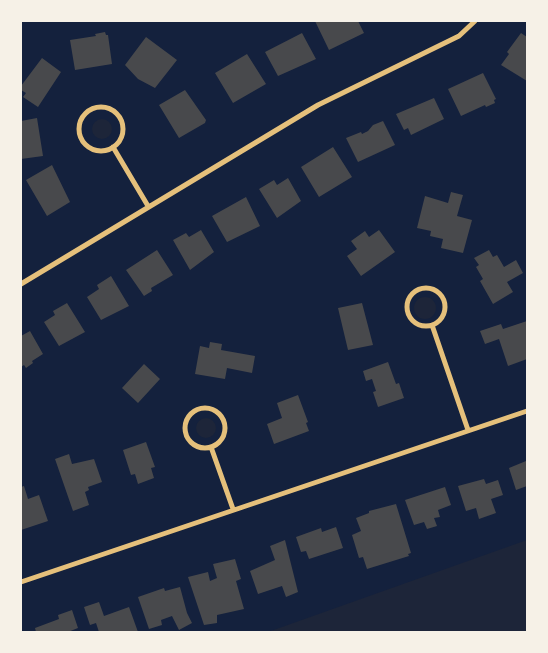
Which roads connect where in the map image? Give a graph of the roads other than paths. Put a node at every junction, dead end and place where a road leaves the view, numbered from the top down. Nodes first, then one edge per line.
1 (475, 21) edge
2 (112, 147) junction
3 (148, 206) junction
4 (21, 284) edge
5 (432, 325) junction
6 (527, 411) edge
7 (468, 430) junction
8 (211, 447) junction
9 (233, 509) junction
10 (21, 582) edge

1 - 3 street
2 - 2 street
2 - 3 street
3 - 4 street
5 - 5 street
5 - 7 street
6 - 7 street
7 - 9 street
8 - 8 street
8 - 9 street
9 - 10 street

